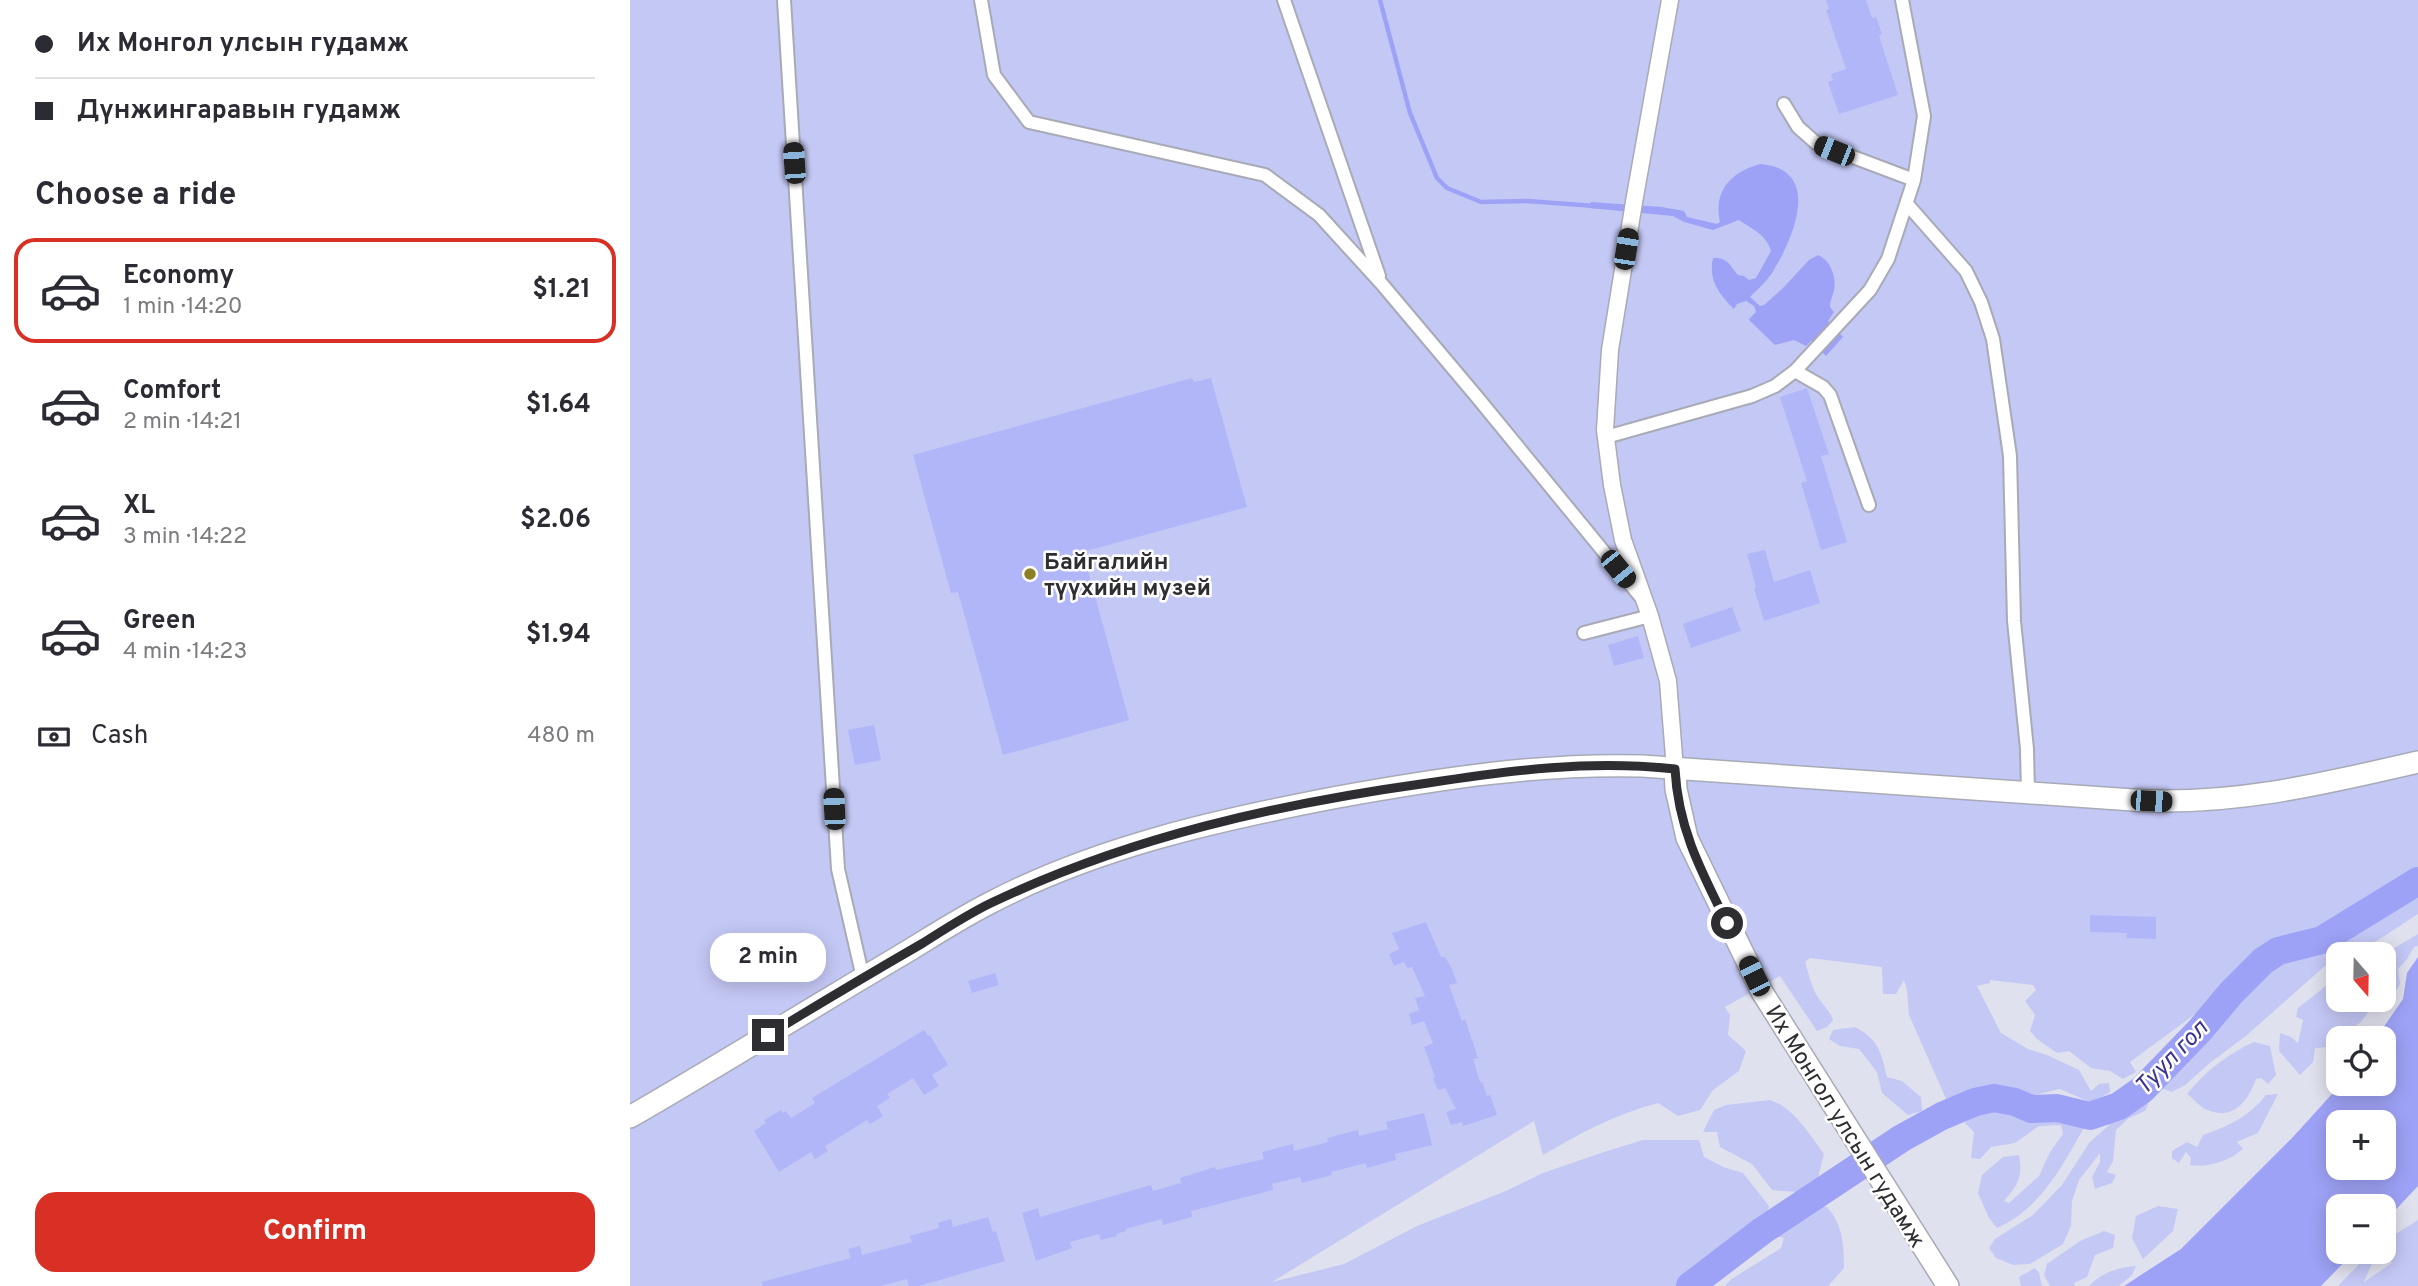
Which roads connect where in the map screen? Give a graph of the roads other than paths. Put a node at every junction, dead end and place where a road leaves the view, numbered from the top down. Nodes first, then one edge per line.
1 (784, 0) edge
2 (981, 0) edge
3 (1284, 0) edge
4 (1670, 0) edge
5 (1902, 0) edge
6 (1784, 104) dead end
7 (1914, 180) junction
8 (1907, 204) junction
9 (1381, 283) junction
10 (1795, 371) junction
11 (1606, 437) junction
12 (1869, 505) dead end
13 (1649, 610) junction
14 (1584, 633) dead end
15 (2418, 762) edge
16 (1675, 769) junction
17 (2028, 793) junction
18 (863, 978) junction
19 (630, 1117) edge
20 (1948, 1286) edge

1 - 18 street
2 - 9 street
3 - 9 street
4 - 11 street
5 - 7 street
6 - 7 street
7 - 8 street
8 - 10 street
8 - 17 street
9 - 13 street
10 - 11 street
10 - 12 street
11 - 13 street
13 - 14 street
13 - 16 street
15 - 17 main road
16 - 17 main road
16 - 18 main road
16 - 20 main road, Их Монгол улсын гудамж
18 - 19 main road

